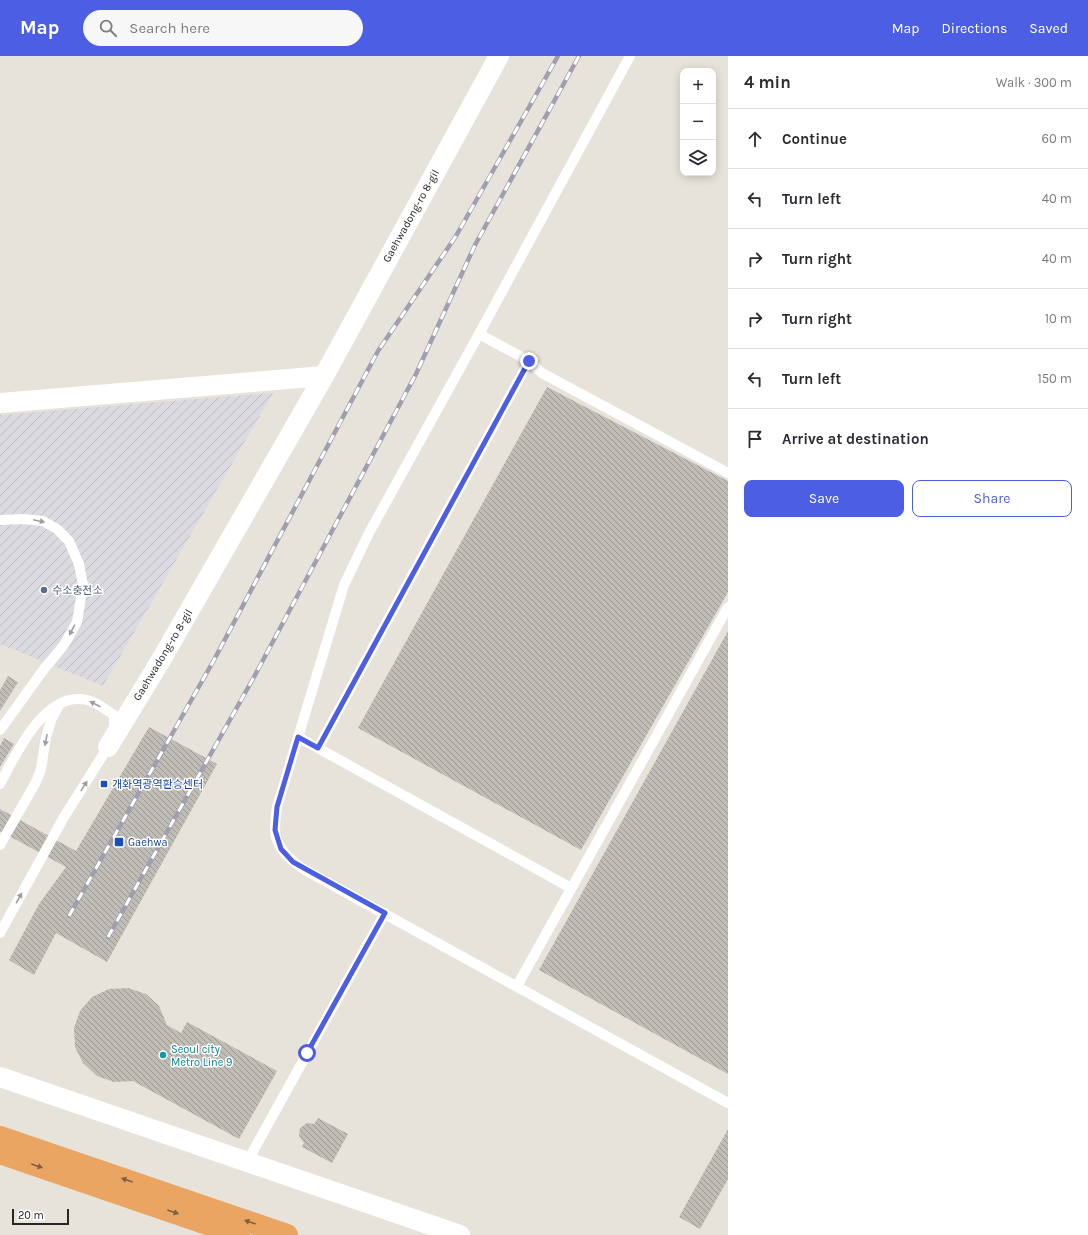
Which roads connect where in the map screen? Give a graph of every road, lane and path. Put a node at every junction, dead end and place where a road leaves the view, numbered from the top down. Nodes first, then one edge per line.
1 (499, 56) edge
2 (630, 56) edge
3 (479, 334) junction
4 (529, 361) junction
5 (324, 376) junction
6 (0, 402) edge
7 (728, 473) edge
8 (0, 520) edge
9 (728, 607) edge
10 (60, 703) junction
11 (0, 730) edge
12 (298, 737) junction
13 (111, 738) junction
14 (318, 748) junction
15 (0, 784) edge
16 (0, 845) edge
17 (572, 888) junction
18 (385, 913) junction
19 (0, 932) edge
20 (517, 986) junction
21 (0, 1077) edge
22 (728, 1103) edge
23 (0, 1136) edge
24 (0, 1153) edge
25 (247, 1162) junction
26 (239, 1235) edge
27 (287, 1235) edge
28 (460, 1235) edge

1 - 5 street, Gaehwadong-ro 8-gil
2 - 3 lane
3 - 4 lane
3 - 12 lane
4 - 7 lane
4 - 14 lane
5 - 6 street
5 - 13 street, Gaehwadong-ro 8-gil
8 -> 11 lane
9 - 17 lane
13 -> 10 lane
10 - 15 lane
10 -> 16 lane
12 - 14 lane
12 - 18 lane
19 -> 13 lane, Gaehwadong-ro 8-gil
14 - 17 lane
17 - 20 lane
18 - 20 lane
18 - 25 lane
20 - 22 lane
21 - 25 street
27 -> 23 highway
24 -> 26 highway
25 - 28 street

